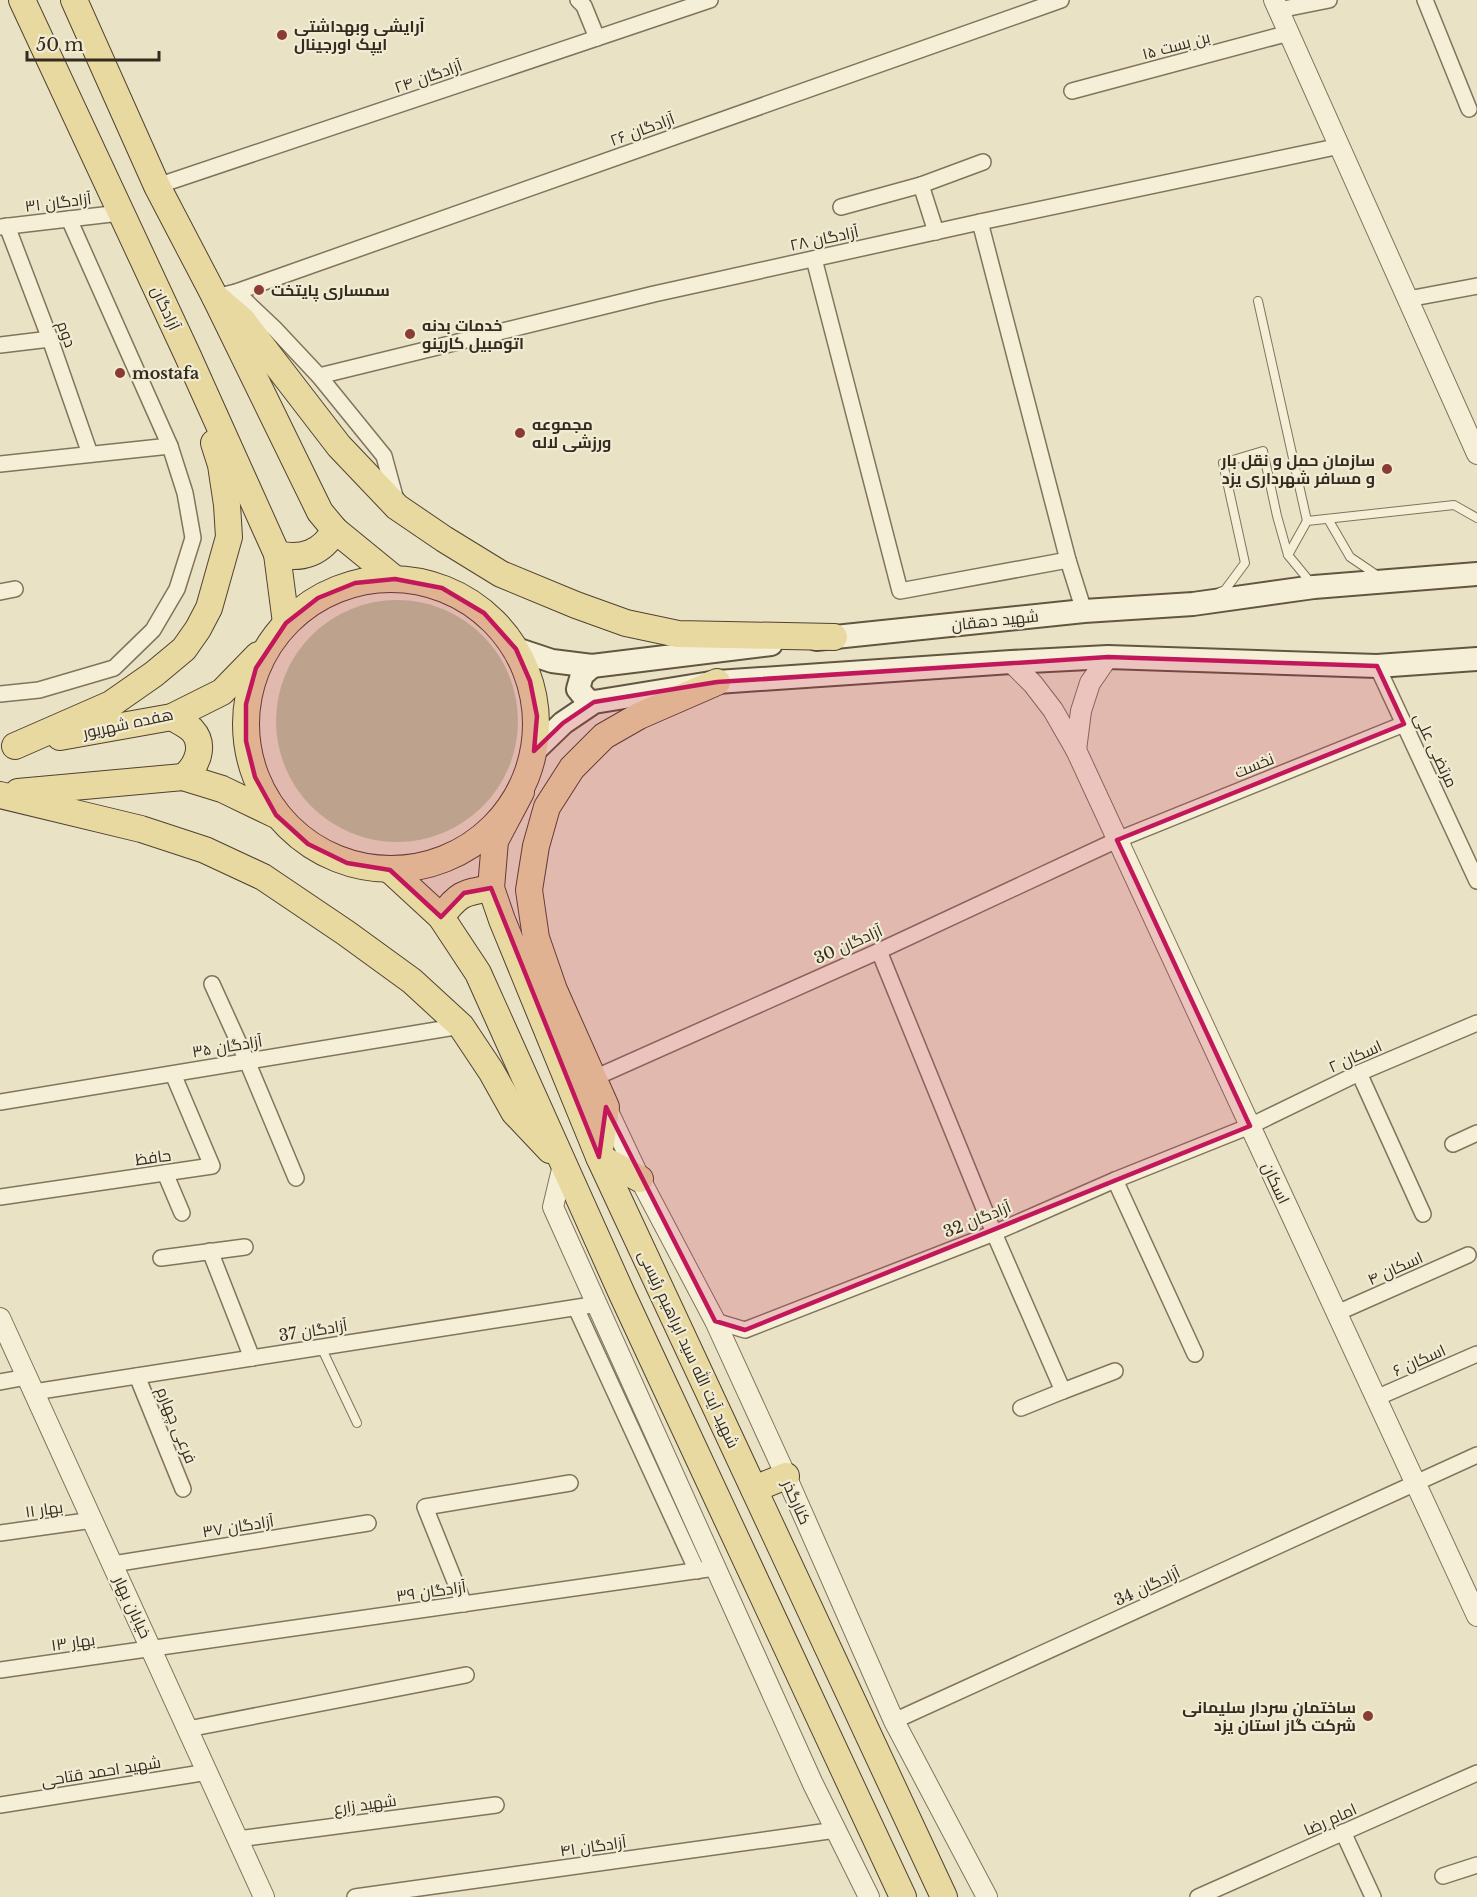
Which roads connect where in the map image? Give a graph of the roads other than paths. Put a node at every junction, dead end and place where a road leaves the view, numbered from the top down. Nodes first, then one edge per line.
1 (22, 0) edge
2 (74, 0) edge
3 (578, 0) edge
4 (710, 0) edge
5 (1061, 0) edge
6 (1329, 0) edge
7 (1425, 0) edge
8 (1277, 5) edge
9 (1289, 33) junction
10 (597, 38) junction
11 (1072, 92) dead end
12 (1469, 109) dead end
13 (1340, 146) junction
14 (983, 162) dead end
15 (157, 186) junction
16 (921, 186) junction
17 (841, 207) dead end
18 (120, 213) junction
19 (69, 219) junction
20 (980, 222) junction
21 (3, 227) edge
22 (936, 232) junction
23 (813, 259) junction
24 (1477, 286) edge
25 (226, 295) junction
26 (1408, 299) junction
27 (1258, 302) dead end
28 (50, 339) junction
29 (0, 345) edge
30 (187, 354) junction
31 (319, 376) junction
32 (170, 446) junction
33 (1475, 447) edge
34 (90, 454) junction
35 (0, 464) edge
36 (397, 507) junction
37 (1477, 518) edge
38 (1328, 519) junction
39 (1307, 521) junction
40 (334, 530) junction
41 (278, 554) junction
42 (1288, 555) junction
43 (1068, 560) junction
44 (1477, 574) edge
45 (394, 579) junction
46 (1384, 580) junction
47 (1314, 587) junction
48 (1193, 604) junction
49 (1084, 611) junction
50 (286, 623) junction
51 (834, 637) junction
52 (269, 644) junction
53 (516, 649) junction
54 (1108, 657) junction
55 (1477, 659) edge
56 (1011, 662) junction
57 (592, 666) junction
58 (1377, 666) junction
59 (717, 682) junction
60 (0, 694) edge
61 (594, 702) junction
62 (171, 717) junction
63 (1404, 724) junction
64 (8, 747) edge
65 (1076, 750) junction
66 (534, 751) junction
67 (183, 777) junction
68 (521, 792) junction
69 (0, 795) edge
70 (276, 815) junction
71 (1117, 840) junction
72 (390, 870) junction
73 (1477, 881) edge
74 (491, 888) junction
75 (441, 917) junction
76 (879, 951) junction
77 (212, 984) dead end
78 (1477, 1023) edge
79 (461, 1026) junction
80 (247, 1061) junction
81 (1359, 1073) junction
82 (173, 1074) junction
83 (592, 1079) junction
84 (0, 1102) edge
85 (606, 1107) junction
86 (1250, 1126) junction
87 (1477, 1133) edge
88 (1454, 1144) dead end
89 (599, 1157) junction
90 (563, 1165) junction
91 (165, 1173) junction
92 (296, 1178) dead end
93 (640, 1179) junction
94 (1115, 1180) junction
95 (0, 1197) edge
96 (182, 1213) dead end
97 (1423, 1214) dead end
98 (994, 1233) junction
99 (245, 1247) dead end
100 (210, 1251) junction
101 (1468, 1255) dead end
102 (161, 1258) dead end
103 (598, 1304) junction
104 (576, 1308) junction
105 (1337, 1313) junction
106 (0, 1318) edge
107 (715, 1321) junction
108 (321, 1347) junction
109 (1195, 1354) dead end
110 (1477, 1354) edge
111 (252, 1358) junction
112 (1114, 1371) dead end
113 (137, 1376) junction
114 (0, 1382) edge
115 (30, 1385) junction
116 (1063, 1391) junction
117 (1376, 1398) junction
118 (1021, 1408) dead end
119 (357, 1423) dead end
120 (1477, 1455) edge
121 (786, 1476) junction
122 (570, 1483) dead end
123 (1415, 1483) junction
124 (183, 1489) dead end
125 (754, 1489) junction
126 (93, 1520) junction
127 (368, 1523) dead end
128 (0, 1533) edge
129 (113, 1564) junction
130 (706, 1569) junction
131 (464, 1604) junction
132 (1477, 1616) edge
133 (152, 1649) junction
134 (0, 1670) edge
135 (466, 1676) dead end
136 (894, 1721) junction
137 (188, 1729) junction
138 (207, 1772) junction
139 (1477, 1773) edge
140 (0, 1805) edge
141 (496, 1805) dead end
142 (836, 1830) junction
143 (1343, 1832) junction
144 (238, 1839) junction
145 (1477, 1865) edge
146 (1443, 1876) dead end
147 (264, 1897) edge
148 (355, 1897) edge
149 (869, 1897) edge
150 (903, 1897) edge
151 (944, 1897) edge
152 (987, 1897) edge
153 (1198, 1897) edge
154 (1373, 1897) edge

1 - 18 main road, آزادگان
2 - 15 main road
3 - 10 street
4 - 10 street, ۲۴ آزادگان
5 - 25 street, ۲۶ آزادگان
6 - 8 street
7 - 12 street
8 - 9 street
9 - 11 street, بن بست ۱۵
9 - 13 street
10 - 15 street, ۲۴ آزادگان
13 - 20 street, ۲۸ آزادگان
13 - 26 street
14 - 16 street
15 - 25 main road
16 - 17 street
16 - 22 street
18 - 19 street, ۳۱ آزادگان
18 - 30 main road, آزادگان
19 - 21 street, ۳۱ آزادگان
19 - 32 street
20 - 22 street, ۲۸ آزادگان
20 - 43 street
21 - 28 street, دوم
22 - 23 street, ۲۸ آزادگان
23 - 31 street, ۲۸ آزادگان
23 - 43 street
24 - 26 street
25 - 31 street
25 - 36 main road
25 - 40 main road
26 - 33 street
27 - 39 lane
28 - 29 street
28 - 34 street, دوم
30 - 41 main road, آزادگان
30 - 64 main road
31 - 36 street
32 - 34 street
32 - 60 street
34 - 35 street
36 - 51 main road
37 - 38 lane
38 - 39 lane
38 - 46 lane
39 - 42 lane
40 - 41 main road
40 - 45 main road
41 - 50 main road, آزادگان
42 - 47 lane
42 - 48 lane
43 - 49 street
44 - 46 main road, شهید دهقان
45 - 50 main road
45 - 53 main road
46 - 47 main road, شهید دهقان
47 - 48 main road, شهید دهقان
48 - 49 main road, شهید دهقان
49 - 51 main road, شهید دهقان
50 - 52 main road
51 - 57 main road, شهید دهقان
52 - 62 main road, هفده شهریور
52 - 70 main road
53 - 57 main road, شهید دهقان
53 - 66 main road
54 - 56 main road
54 - 58 main road
54 - 65 street
55 - 58 main road
56 - 59 main road
56 - 65 street, اسکان
57 - 61 main road
58 - 63 street, مرتضی علی
59 - 61 main road
59 - 83 main road
61 - 66 main road
62 - 64 main road, هفده شهریور
62 - 67 main road
63 - 71 street, نخست
63 - 73 street, مرتضی علی
65 - 71 street, اسکان
66 - 68 main road
67 - 69 main road
67 - 70 main road
68 - 72 main road
68 - 74 main road, شهید آیت الله سید ابراهیم رئیسی
69 - 79 main road
70 - 72 main road
71 - 76 street, آزادگان 30
71 - 86 street, اسکان
72 - 75 main road
74 - 75 main road
74 - 89 main road, شهید آیت الله سید ابراهیم رئیسی
75 - 90 main road
76 - 83 street, آزادگان 30
76 - 98 street
77 - 80 street
78 - 81 street, اسکان ۲
79 - 80 street, آزادگان ۳۵
79 - 90 main road
80 - 82 street, آزادگان ۳۵
80 - 92 street
81 - 86 street, اسکان ۲
81 - 97 street
82 - 84 street, آزادگان ۳۵
82 - 91 street, حافظ
83 - 85 main road
85 - 89 main road
85 - 93 street, کنارگذر
86 - 94 street, آزادگان 32
86 - 105 street, اسکان
87 - 88 street
89 - 93 main road
89 - 125 main road, شهید آیت الله سید ابراهیم رئیسی
90 - 103 street
90 - 150 main road
91 - 95 street, حافظ
91 - 96 street
93 - 107 street, کنارگذر
94 - 98 street, آزادگان 32
94 - 109 street
98 - 107 street, آزادگان 32
98 - 116 street
99 - 100 street
100 - 102 street
100 - 111 street
101 - 105 street, اسکان ۴
103 - 104 street, آزادگان 37
103 - 130 street
104 - 108 street, آزادگان 37
104 - 130 street
105 - 117 street, اسکان
106 - 115 street, خیابان بهار
107 - 121 street, کنارگذر
108 - 111 street, آزادگان 37
108 - 119 lane
110 - 117 street, اسکان ۶
111 - 113 street, آزادگان 37
112 - 116 street
113 - 115 street, آزادگان 37
113 - 124 street, فرعی چهارم
114 - 115 street, آزادگان 37
115 - 126 street, خیابان بهار
116 - 118 street
117 - 123 street, اسکان
120 - 123 street, آزادگان 34
121 - 125 main road
121 - 136 street, کنارگذر
122 - 131 street
123 - 132 street, اسکان
123 - 136 street, آزادگان 34
125 - 151 main road, شهید آیت الله سید ابراهیم رئیسی
126 - 128 street, بهار ۱۱
126 - 129 street, خیابان بهار
127 - 129 street, آزادگان ۳۷
129 - 133 street, خیابان بهار
130 - 131 street, آزادگان ۳۹
130 - 142 street
131 - 133 street, آزادگان ۳۹
133 - 134 street, بهار ۱۳
133 - 137 street, خیابان بهار
135 - 137 street
136 - 152 street, کنارگذر
137 - 138 street, خیابان بهار
138 - 140 street, شهید احمد قتاحی
138 - 144 street, خیابان بهار
139 - 143 street, امام رضا
141 - 144 street, شهید زارع
142 - 148 street, آزادگان ۴۱
142 - 149 street
143 - 153 street, امام رضا
143 - 154 street
144 - 147 street, خیابان بهار
145 - 146 street

